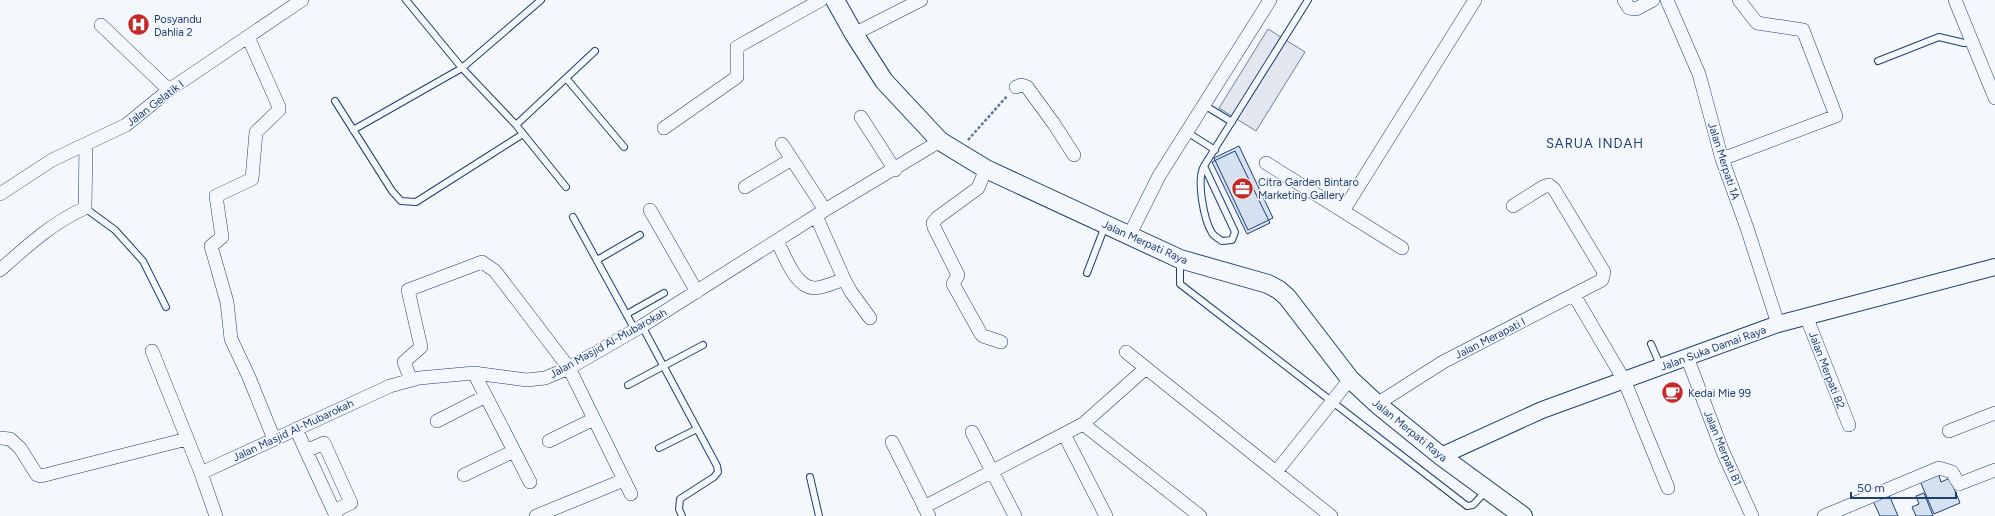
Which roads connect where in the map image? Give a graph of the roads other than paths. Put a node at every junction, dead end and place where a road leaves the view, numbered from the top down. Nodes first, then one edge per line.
1 (302, 0) edge
2 (406, 0) edge
3 (541, 0) edge
4 (821, 0) edge
5 (835, 0) edge
6 (921, 0) edge
7 (1270, 0) edge
8 (1308, 0) edge
9 (1475, 0) edge
10 (1624, 0) edge
11 (1653, 0) edge
12 (1667, 0) edge
13 (1739, 0) edge
14 (1955, 0) edge
15 (102, 25) dead end
16 (854, 34) junction
17 (248, 37) junction
18 (1973, 43) junction
19 (595, 51) dead end
20 (1878, 62) dead end
21 (462, 68) junction
22 (566, 78) junction
23 (1016, 87) road end
24 (170, 90) junction
25 (1995, 98) edge
26 (335, 101) dead end
27 (1204, 105) junction
28 (861, 117) dead end
29 (1232, 122) junction
30 (516, 125) junction
31 (664, 128) dead end
32 (353, 130) junction
33 (1187, 132) junction
34 (523, 134) junction
35 (940, 141) junction
36 (86, 144) junction
37 (782, 144) dead end
38 (624, 147) dead end
39 (1215, 150) junction
40 (1074, 155) dead end
41 (792, 159) junction
42 (1722, 159) junction
43 (1266, 163) dead end
44 (1204, 166) junction
45 (986, 169) junction
46 (895, 170) junction
47 (566, 187) dead end
48 (745, 187) dead end
49 (0, 194) edge
50 (1513, 206) dead end
51 (86, 208) junction
52 (650, 210) dead end
53 (1343, 211) junction
54 (821, 213) junction
55 (573, 218) dead end
56 (1106, 225) junction
57 (640, 236) dead end
58 (1129, 236) junction
59 (777, 241) junction
60 (1402, 248) dead end
61 (1180, 259) junction
62 (596, 260) junction
63 (1995, 267) edge
64 (0, 270) edge
65 (1086, 273) dead end
66 (844, 279) junction
67 (697, 292) junction
68 (664, 293) dead end
69 (1574, 295) junction
70 (166, 308) dead end
71 (627, 314) junction
72 (1806, 316) junction
73 (870, 318) dead end
74 (1778, 324) junction
75 (639, 328) junction
76 (1001, 342) dead end
77 (1651, 344) dead end
78 (703, 345) dead end
79 (152, 352) dead end
80 (1126, 352) dead end
81 (1687, 357) junction
82 (664, 365) junction
83 (1661, 367) junction
84 (569, 368) junction
85 (1146, 368) junction
86 (474, 373) junction
87 (1350, 379) junction
88 (411, 380) junction
89 (1624, 380) junction
90 (628, 385) dead end
91 (486, 396) junction
92 (1333, 400) junction
93 (1377, 404) junction
94 (1995, 413) edge
95 (594, 419) junction
96 (437, 421) dead end
97 (1083, 424) junction
98 (1849, 425) dead end
99 (697, 428) junction
100 (296, 429) junction
101 (1949, 431) dead end
102 (972, 432) dead end
103 (1064, 434) junction
104 (0, 438) edge
105 (187, 439) junction
106 (274, 439) junction
107 (549, 441) dead end
108 (892, 442) dead end
109 (660, 448) dead end
110 (306, 451) junction
111 (514, 451) junction
112 (1441, 456) junction
113 (1995, 470) edge
114 (992, 471) junction
115 (1276, 472) junction
116 (201, 473) junction
117 (464, 475) dead end
118 (810, 477) dead end
119 (624, 480) junction
120 (530, 482) dead end
121 (1668, 488) dead end
122 (1487, 490) junction
123 (631, 494) dead end
124 (927, 511) edge
125 (335, 514) edge
126 (214, 515) edge
127 (536, 516) edge
128 (682, 516) edge
129 (819, 516) edge
130 (1015, 516) edge
131 (1106, 516) edge
132 (1200, 516) edge
133 (1331, 516) edge
134 (1523, 516) edge
135 (1752, 516) edge
136 (1824, 516) edge

1 - 17 street, Jalan Gelatik I
2 - 21 lane
3 - 21 lane
4 - 31 street
5 - 16 main road, Jalan Merpati Raya
6 - 16 street
7 - 27 street
8 - 29 lane
9 - 53 street
10 - 11 street
12 - 42 street, Jalan Merpati 1A
13 - 42 street
14 - 18 street
15 - 24 street
16 - 35 main road, Jalan Merpati Raya
17 - 24 street, Jalan Gelatik I
17 - 106 street
18 - 20 lane
18 - 25 street
19 - 22 lane
21 - 30 lane
21 - 32 lane
22 - 30 lane
22 - 38 lane
23 - 40 street
24 - 36 street, Jalan Gelatik I
26 - 32 lane
27 - 29 lane
27 - 33 street
28 - 46 street
29 - 39 lane
30 - 34 lane
32 - 34 lane
33 - 39 lane
33 - 58 street
34 - 47 lane
35 - 45 main road, Jalan Merpati Raya
35 - 46 street, Jalan Masjid Al-Mubarokah
36 - 49 street, Jalan Gelatik I
36 - 51 street
37 - 41 street
39 - 44 lane
41 - 48 street
41 - 54 street
42 - 74 street, Jalan Merpati 1A
43 - 53 street
44 - 44 lane
45 - 56 main road, Jalan Merpati Raya
45 - 76 street
46 - 54 street, Jalan Masjid Al-Mubarokah
50 - 69 street, Jalan Merapati I
51 - 64 street
51 - 70 lane
52 - 67 street
53 - 60 street
54 - 59 street, Jalan Masjid Al-Mubarokah
54 - 66 street
55 - 62 lane
56 - 58 main road, Jalan Merpati Raya
56 - 65 lane
57 - 62 lane
58 - 61 main road, Jalan Merpati Raya
59 - 66 street
59 - 67 street, Jalan Masjid Al-Mubarokah
61 - 87 main road, Jalan Merpati Raya
61 - 92 lane
62 - 71 lane
63 - 72 street, Jalan Suka Damai Raya
66 - 73 street
67 - 75 street, Jalan Masjid Al-Mubarokah
68 - 71 lane
69 - 89 street
69 - 93 street, Jalan Merapati I
71 - 75 lane
72 - 74 street, Jalan Suka Damai Raya
72 - 98 street, Jalan Merpati B2
74 - 81 street, Jalan Suka Damai Raya
75 - 82 lane
75 - 84 street, Jalan Masjid Al-Mubarokah
77 - 83 lane
78 - 82 lane
79 - 105 street
80 - 85 street
81 - 83 street, Jalan Suka Damai Raya
81 - 135 street, Jalan Merpati B1
82 - 90 lane
82 - 99 lane
83 - 89 street, Jalan Suka Damai Raya
84 - 86 street, Jalan Masjid Al-Mubarokah
84 - 88 street
84 - 95 street
85 - 97 street
85 - 115 street
86 - 88 street, Jalan Masjid Al-Mubarokah
86 - 91 street
87 - 92 street
87 - 93 main road, Jalan Merpati Raya
88 - 100 street, Jalan Masjid Al-Mubarokah
89 - 112 street, Jalan Suka Damai Raya
89 - 121 street
91 - 96 street
91 - 111 street
92 - 115 street
92 - 122 lane
93 - 112 main road, Jalan Merpati Raya
94 - 101 street
95 - 107 street
95 - 119 street
97 - 103 street
97 - 132 street
99 - 109 lane
99 - 128 lane
100 - 106 street, Jalan Masjid Al-Mubarokah
100 - 110 street
102 - 114 street
103 - 114 street
103 - 131 street
104 - 105 street
105 - 116 street
106 - 116 street, Jalan Masjid Al-Mubarokah
108 - 124 street
110 - 125 street
110 - 125 street
111 - 117 street
111 - 120 street
112 - 122 main road, Jalan Merpati Raya
113 - 136 street
114 - 124 street
114 - 130 street
115 - 133 street
116 - 126 street
118 - 129 lane
119 - 123 street
119 - 127 street
122 - 134 main road, Jalan Merpati Raya

